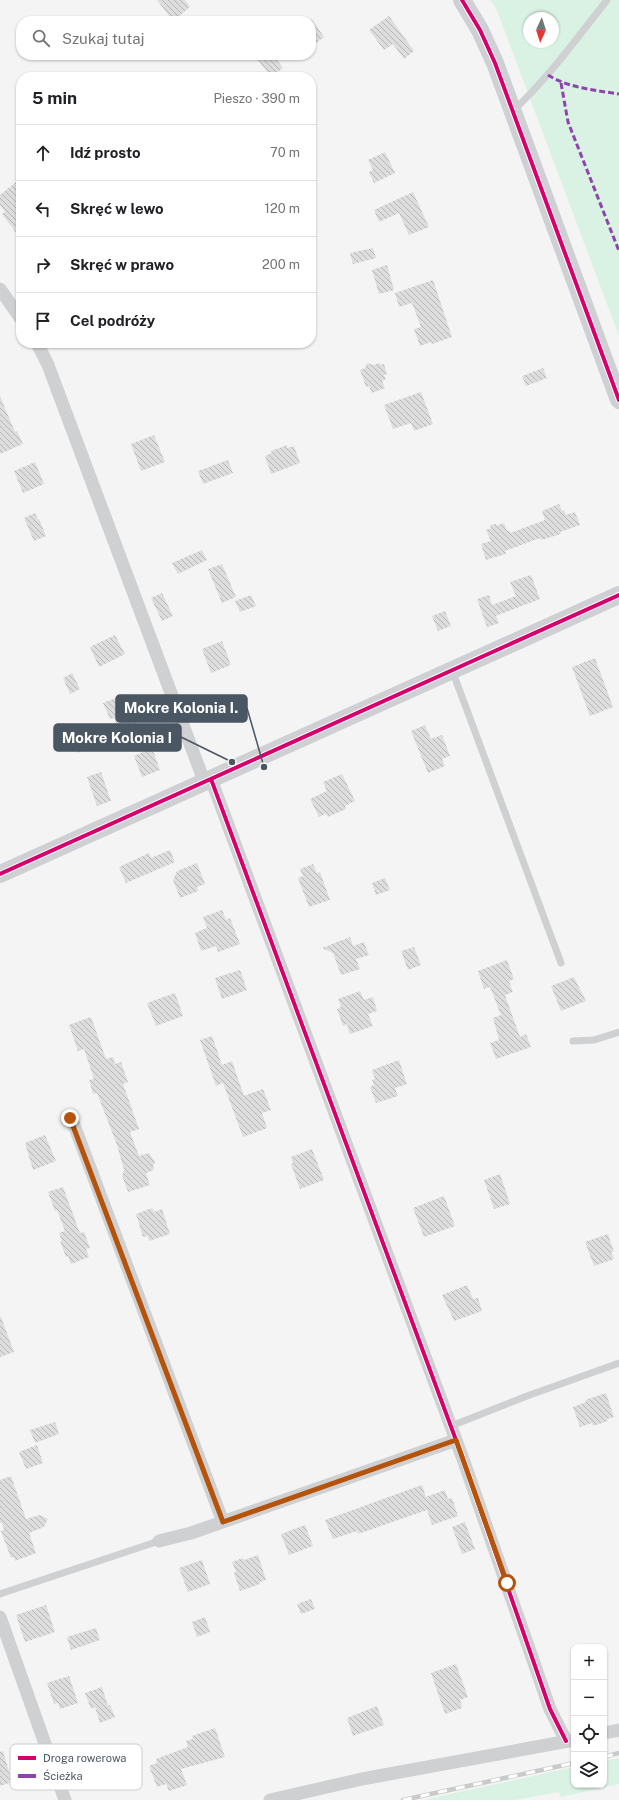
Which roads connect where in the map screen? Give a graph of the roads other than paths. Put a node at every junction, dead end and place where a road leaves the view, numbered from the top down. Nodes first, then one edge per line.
1 (462, 0) edge
2 (607, 0) edge
3 (513, 112) junction
4 (0, 289) edge
5 (16, 312) edge
6 (40, 348) edge
7 (619, 400) edge
8 (619, 595) edge
9 (450, 671) junction
10 (208, 780) junction
11 (0, 874) edge
12 (561, 963) dead end
13 (619, 1032) edge
14 (573, 1041) dead end
15 (70, 1118) dead end
16 (619, 1363) edge
17 (451, 1426) junction
18 (456, 1440) junction
19 (223, 1522) junction
20 (160, 1541) joint
21 (0, 1594) edge
22 (0, 1617) edge
23 (619, 1730) edge
24 (607, 1732) edge
25 (570, 1740) edge
26 (45, 1744) edge
27 (61, 1790) edge
28 (65, 1800) edge
29 (270, 1800) edge

1 - 3 street
2 - 3 lane
3 - 7 street
4 - 5 street
6 - 10 street
8 - 9 street
9 - 10 street
9 - 12 lane
10 - 11 street
10 - 17 street
13 - 14 lane
15 - 19 street
16 - 17 lane
17 - 18 street
18 - 19 street
18 - 25 street
19 - 20 street
20 - 21 lane
22 - 26 street
23 - 24 street
25 - 29 street
27 - 28 street

